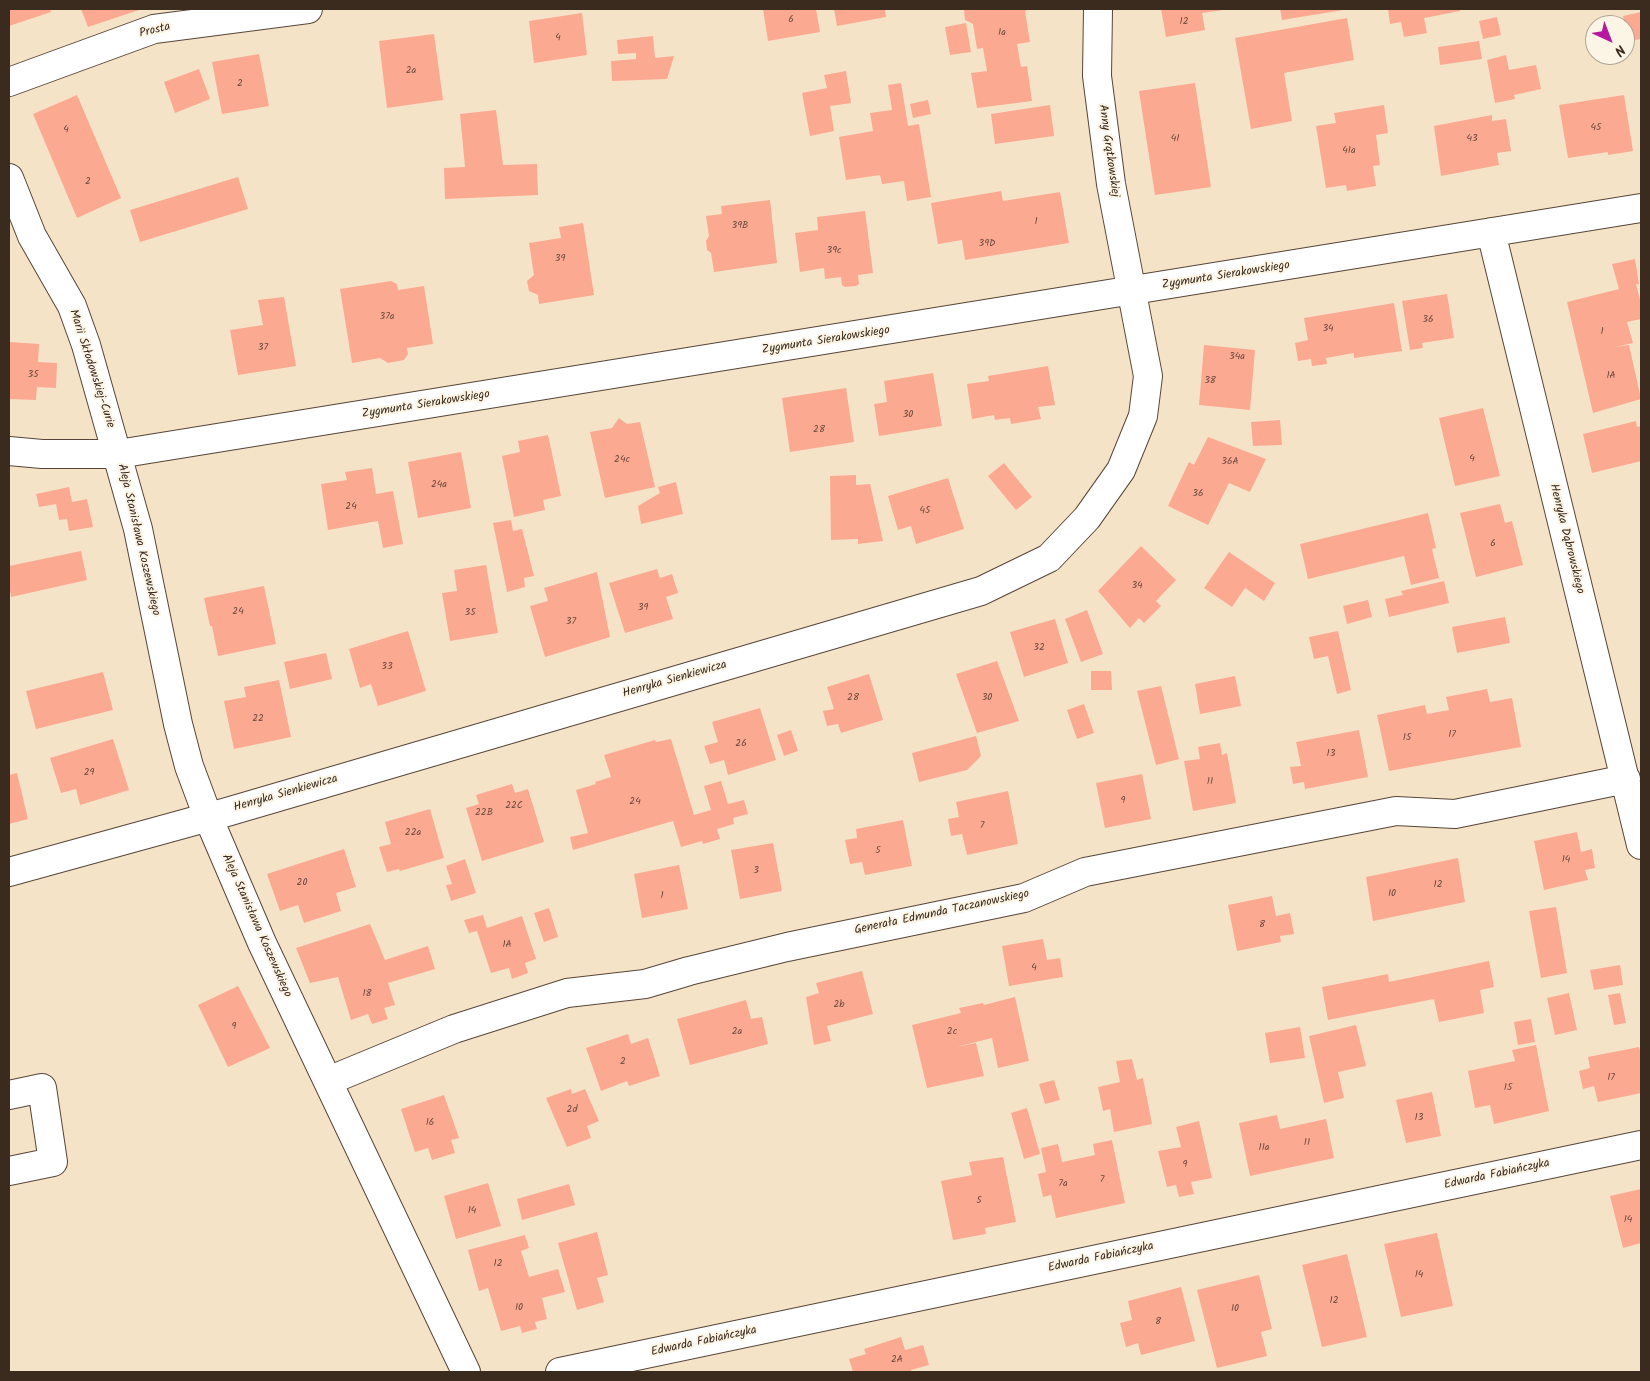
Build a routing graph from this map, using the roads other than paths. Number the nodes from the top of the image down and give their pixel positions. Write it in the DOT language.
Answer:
graph roads {
  1 [pos="308,9"];
  2 [pos="1098,9"];
  3 [pos="9,82"];
  4 [pos="9,178"];
  5 [pos="1641,208"];
  6 [pos="1491,232"];
  7 [pos="1133,292"];
  8 [pos="9,451"];
  9 [pos="118,454"];
  10 [pos="1626,779"];
  11 [pos="208,817"];
  12 [pos="1641,845"];
  13 [pos="9,872"];
  14 [pos="328,1081"];
  15 [pos="9,1095"];
  16 [pos="1641,1145"];
  17 [pos="9,1171"];
  18 [pos="466,1372"];
  19 [pos="560,1372"];
  1 -- 3 [label="street, Prosta"];
  2 -- 7 [label="street, Anny Grątkowskiej"];
  4 -- 9 [label="street, Marii Skłodowskiej-Curie"];
  5 -- 6 [label="street, Zygmunta Sierakowskiego"];
  6 -- 7 [label="street, Zygmunta Sierakowskiego"];
  6 -- 10 [label="street, Henryka Dąbrowskiego"];
  7 -- 9 [label="street, Zygmunta Sierakowskiego"];
  7 -- 11 [label="street, Henryka Sienkiewicza"];
  8 -- 9 [label="street, Zygmunta Sierakowskiego"];
  9 -- 11 [label="street, Aleja Stanisława Koszewskiego"];
  10 -- 12 [label="street, Henryka Dąbrowskiego"];
  10 -- 14 [label="street, Generała Edmunda Taczanowskiego"];
  11 -- 13 [label="street, Henryka Sienkiewicza"];
  11 -- 14 [label="street, Aleja Stanisława Koszewskiego"];
  14 -- 18 [label="street, Aleja Stanisława Koszewskiego"];
  15 -- 17 [label="street"];
  16 -- 19 [label="street, Edwarda Fabiańczyka"];
}
